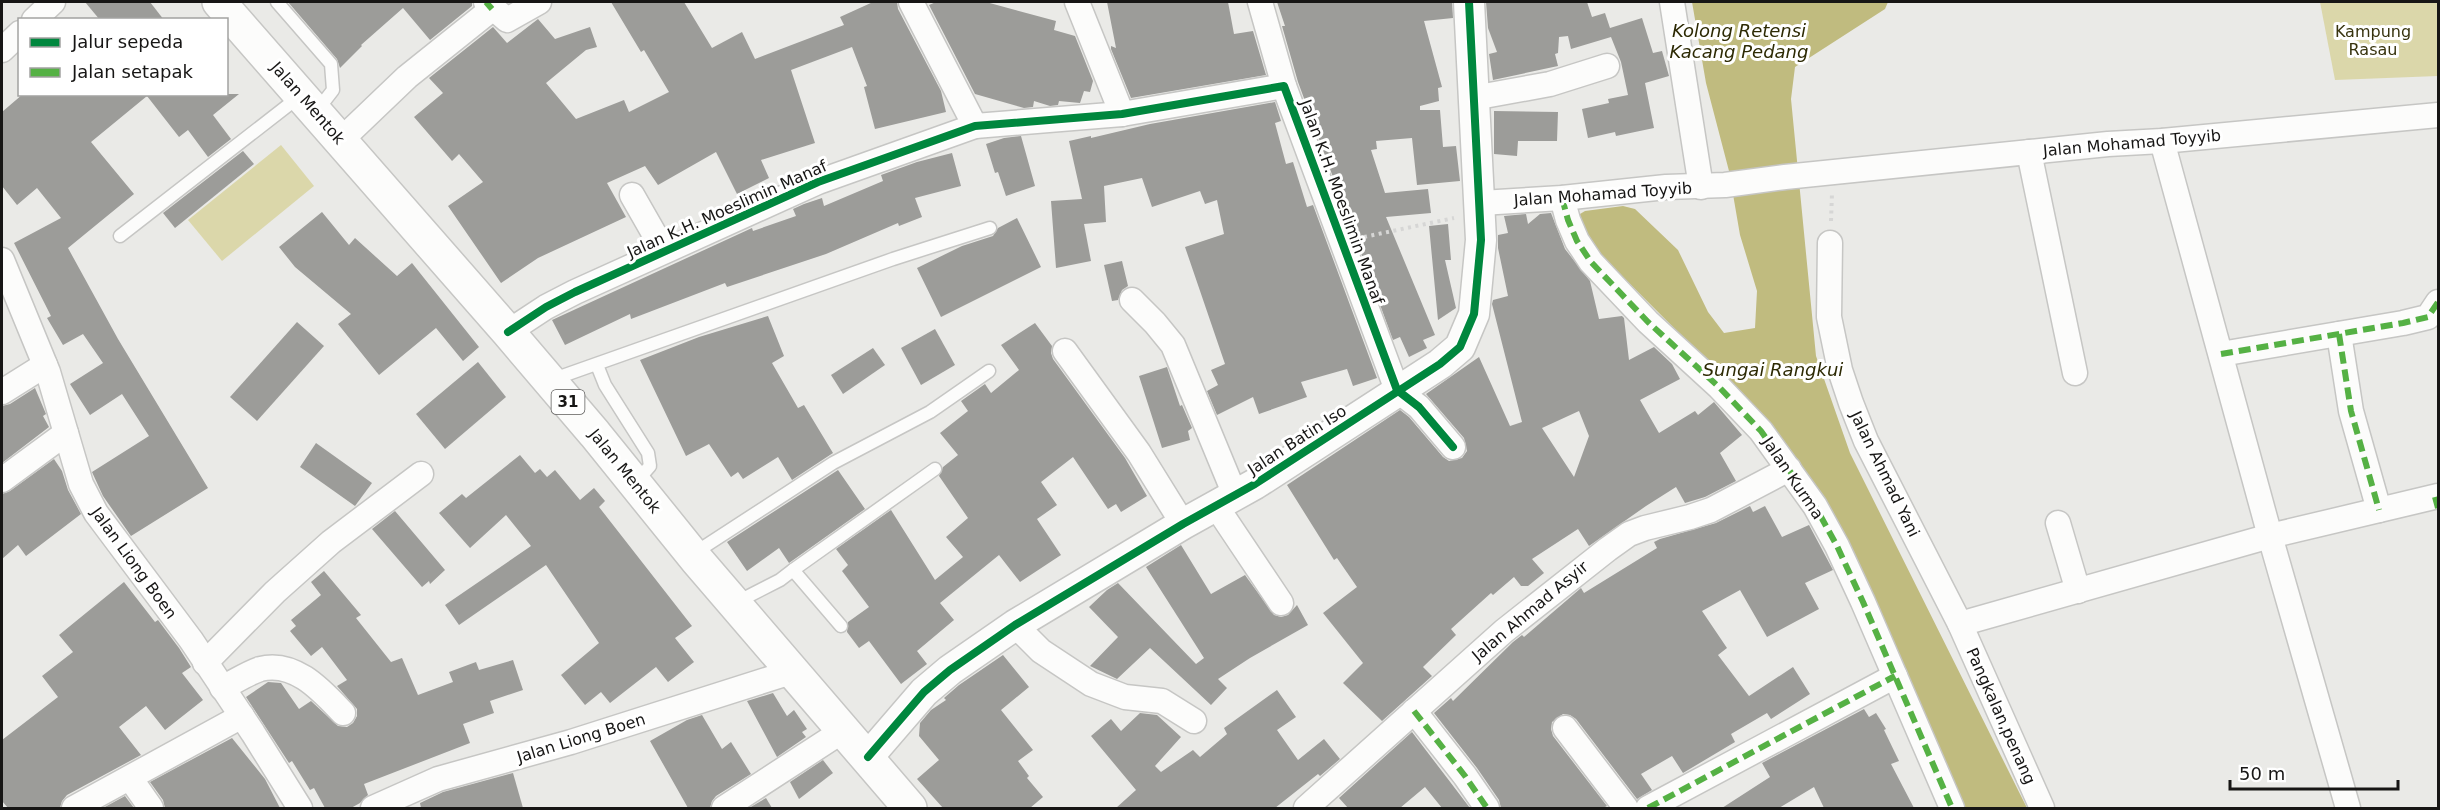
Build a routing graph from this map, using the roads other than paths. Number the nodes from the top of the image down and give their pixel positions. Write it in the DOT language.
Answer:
graph roads {
  1 [pos="53,2"];
  2 [pos="277,2"];
  3 [pos="539,2"];
  4 [pos="911,2"];
  5 [pos="1077,2"];
  6 [pos="1260,2"];
  7 [pos="1469,2"];
  8 [pos="1672,2"];
  9 [pos="223,3"];
  10 [pos="495,10"];
  11 [pos="36,18"];
  12 [pos="18,35"];
  13 [pos="2,50"];
  14 [pos="1607,66"];
  15 [pos="1284,86"];
  16 [pos="1473,98"];
  17 [pos="308,104"];
  18 [pos="1122,114"];
  19 [pos="2439,115"];
  20 [pos="975,126"];
  21 [pos="340,141"];
  22 [pos="2162,141"];
  23 [pos="2029,152"];
  24 [pos="1713,186"];
  25 [pos="632,195"];
  26 [pos="1562,198"];
  27 [pos="1481,208"];
  28 [pos="990,228"];
  29 [pos="120,236"];
  30 [pos="1830,243"];
  31 [pos="664,251"];
  32 [pos="2,260"];
  33 [pos="1132,300"];
  34 [pos="2439,302"];
  35 [pos="508,332"];
  36 [pos="2339,334"];
  37 [pos="1065,351"];
  38 [pos="2222,354"];
  39 [pos="45,365"];
  40 [pos="597,365"];
  41 [pos="988,371"];
  42 [pos="2075,373"];
  43 [pos="550,381"];
  44 [pos="1397,390"];
  45 [pos="2,392"];
  46 [pos="66,433"];
  47 [pos="1453,447"];
  48 [pos="1789,469"];
  49 [pos="935,470"];
  50 [pos="421,474"];
  51 [pos="2,480"];
  52 [pos="635,483"];
  53 [pos="1226,500"];
  54 [pos="2437,500"];
  55 [pos="2379,510"];
  56 [pos="2058,523"];
  57 [pos="1183,524"];
  58 [pos="2270,536"];
  59 [pos="692,555"];
  60 [pos="793,570"];
  61 [pos="2078,591"];
  62 [pos="734,603"];
  63 [pos="1281,603"];
  64 [pos="1960,624"];
  65 [pos="1015,625"];
  66 [pos="841,626"];
  67 [pos="205,663"];
  68 [pos="791,672"];
  69 [pos="1895,676"];
  70 [pos="222,688"];
  71 [pos="1414,711"];
  72 [pos="343,713"];
  73 [pos="242,716"];
  74 [pos="1194,721"];
  75 [pos="1565,728"];
  76 [pos="844,730"];
  77 [pos="868,757"];
  78 [pos="130,778"];
  79 [pos="74,808"];
  80 [pos="151,808"];
  81 [pos="300,808"];
  82 [pos="373,808"];
  83 [pos="724,808"];
  84 [pos="910,808"];
  85 [pos="1306,808"];
  86 [pos="1487,808"];
  87 [pos="1626,808"];
  88 [pos="1648,808"];
  89 [pos="1952,808"];
  90 [pos="2042,808"];
  91 [pos="2348,808"];
  1 -- 11 [label="street"];
  2 -- 17 [label="lane"];
  3 -- 10 [label="street"];
  4 -- 20 [label="street"];
  5 -- 18 [label="street"];
  6 -- 15 [label="street, Jalan K.H. Moeslimin Manaf"];
  7 -- 16 [label="street, Jalan Batin Iso"];
  8 -- 24 [label="street"];
  9 -- 17 [label="highway, Jalan Mentok / 31"];
  10 -- 21 [label="street"];
  12 -- 13 [label="street"];
  14 -- 16 [label="street"];
  15 -- 18 [label="street, Jalan K.H. Moeslimin Manaf"];
  15 -- 44 [label="street, Jalan K.H. Moeslimin Manaf"];
  16 -- 27 [label="street, Jalan Batin Iso"];
  17 -- 21 [label="highway, Jalan Mentok / 31"];
  17 -- 29 [label="lane"];
  18 -- 20 [label="street, Jalan K.H. Moeslimin Manaf"];
  19 -- 22 [label="street, Jalan Mohamad Toyyib"];
  20 -- 31 [label="street, Jalan K.H. Moeslimin Manaf"];
  21 -- 35 [label="highway, Jalan Mentok / 31"];
  22 -- 23 [label="street, Jalan Mohamad Toyyib"];
  22 -- 38 [label="street"];
  23 -- 24 [label="street, Jalan Mohamad Toyyib"];
  23 -- 42 [label="street"];
  24 -- 26 [label="street, Jalan Mohamad Toyyib"];
  25 -- 31 [label="street"];
  26 -- 27 [label="street, Jalan Mohamad Toyyib"];
  26 -- 48 [label="street, Jalan Kurma"];
  27 -- 44 [label="street, Jalan Batin Iso"];
  28 -- 40 [label="lane"];
  30 -- 64 [label="street, Jalan Ahmad Yani"];
  31 -- 35 [label="street, Jalan K.H. Moeslimin Manaf"];
  32 -- 39 [label="street, Jalan Liong Boen"];
  33 -- 53 [label="street"];
  34 -- 36 [label="street"];
  35 -- 43 [label="highway, Jalan Mentok / 31"];
  36 -- 38 [label="street"];
  36 -- 55 [label="street"];
  37 -- 57 [label="street"];
  38 -- 58 [label="street"];
  39 -- 45 [label="street"];
  39 -- 46 [label="street, Jalan Liong Boen"];
  40 -- 43 [label="lane"];
  40 -- 52 [label="lane"];
  41 -- 59 [label="lane"];
  43 -- 52 [label="highway, Jalan Mentok / 31"];
  44 -- 47 [label="street"];
  44 -- 53 [label="street, Jalan Batin Iso"];
  46 -- 51 [label="street"];
  46 -- 67 [label="street, Jalan Liong Boen"];
  48 -- 69 [label="street, Jalan Kurma"];
  48 -- 71 [label="street, Jalan Ahmad Asyir"];
  49 -- 60 [label="lane"];
  50 -- 67 [label="street"];
  52 -- 59 [label="highway, Jalan Mentok / 31"];
  53 -- 57 [label="street, Jalan Batin Iso"];
  53 -- 63 [label="street"];
  54 -- 55 [label="street"];
  55 -- 58 [label="street"];
  56 -- 61 [label="street"];
  57 -- 65 [label="street, Jalan Batin Iso"];
  58 -- 61 [label="street"];
  58 -- 91 [label="street"];
  59 -- 62 [label="highway, Jalan Mentok / 31"];
  60 -- 62 [label="lane"];
  60 -- 66 [label="lane"];
  61 -- 64 [label="street"];
  62 -- 68 [label="highway, Jalan Mentok / 31"];
  64 -- 90 [label="street, Pangkalan,penang"];
  65 -- 74 [label="street"];
  65 -- 77 [label="street, Jalan Batin Iso"];
  67 -- 70 [label="street, Jalan Liong Boen"];
  68 -- 76 [label="highway, Jalan Mentok / 31"];
  68 -- 82 [label="street, Jalan Liong Boen"];
  69 -- 88 [label="street"];
  69 -- 89 [label="street, Jalan Kurma"];
  70 -- 72 [label="street"];
  70 -- 73 [label="street, Jalan Liong Boen"];
  71 -- 85 [label="street, Jalan Ahmad Asyir"];
  71 -- 86 [label="street"];
  73 -- 78 [label="street"];
  73 -- 81 [label="street, Jalan Liong Boen"];
  75 -- 87 [label="street"];
  76 -- 77 [label="highway, Jalan Mentok / 31"];
  76 -- 83 [label="street"];
  77 -- 84 [label="highway, Jalan Mentok / 31"];
  78 -- 79 [label="street"];
  78 -- 80 [label="street"];
}
